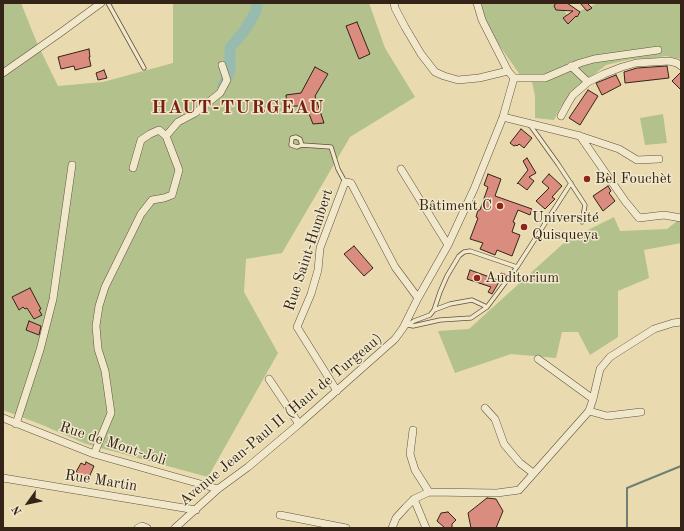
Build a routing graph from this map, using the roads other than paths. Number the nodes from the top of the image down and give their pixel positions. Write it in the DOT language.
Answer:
graph roads {
  1 [pos="101,3"];
  2 [pos="108,3"];
  3 [pos="394,3"];
  4 [pos="477,3"];
  5 [pos="658,50"];
  6 [pos="222,65"];
  7 [pos="571,66"];
  8 [pos="681,66"];
  9 [pos="144,68"];
  10 [pos="508,71"];
  11 [pos="3,73"];
  12 [pos="514,78"];
  13 [pos="588,82"];
  14 [pos="561,116"];
  15 [pos="503,117"];
  16 [pos="529,123"];
  17 [pos="166,136"];
  18 [pos="580,136"];
  19 [pos="302,145"];
  20 [pos="659,159"];
  21 [pos="72,165"];
  22 [pos="132,168"];
  23 [pos="401,169"];
  24 [pos="348,182"];
  25 [pos="570,183"];
  26 [pos="681,218"];
  27 [pos="582,222"];
  28 [pos="448,245"];
  29 [pos="517,267"];
  30 [pos="418,298"];
  31 [pos="487,307"];
  32 [pos="434,310"];
  33 [pos="681,322"];
  34 [pos="405,327"];
  35 [pos="538,359"];
  36 [pos="269,379"];
  37 [pos="337,391"];
  38 [pos="593,399"];
  39 [pos="484,408"];
  40 [pos="589,411"];
  41 [pos="641,412"];
  42 [pos="3,418"];
  43 [pos="16,424"];
  44 [pos="299,424"];
  45 [pos="413,430"];
  46 [pos="94,454"];
  47 [pos="533,473"];
  48 [pos="3,478"];
  49 [pos="218,489"];
  50 [pos="429,492"];
  51 [pos="414,499"];
  52 [pos="196,510"];
  53 [pos="280,515"];
  54 [pos="138,528"];
  55 [pos="147,528"];
  56 [pos="175,528"];
  57 [pos="346,528"];
  58 [pos="392,528"];
  59 [pos="426,528"];
  1 -- 11 [label="street"];
  2 -- 9 [label="lane"];
  3 -- 10 [label="street"];
  4 -- 10 [label="street"];
  5 -- 7 [label="street"];
  6 -- 17 [label="street"];
  7 -- 12 [label="street"];
  7 -- 13 [label="street"];
  8 -- 13 [label="street"];
  10 -- 12 [label="street"];
  12 -- 15 [label="street, Avenue Jean-Paul II (Haut de Turgeau)"];
  13 -- 14 [label="street"];
  15 -- 16 [label="street"];
  15 -- 28 [label="street, Avenue Jean-Paul II (Haut de Turgeau)"];
  16 -- 18 [label="street"];
  16 -- 25 [label="lane"];
  17 -- 22 [label="street"];
  17 -- 46 [label="street"];
  18 -- 20 [label="street"];
  18 -- 26 [label="street"];
  19 -- 24 [label="lane"];
  21 -- 43 [label="street"];
  23 -- 28 [label="street"];
  24 -- 30 [label="street"];
  24 -- 37 [label="street, Rue Saint-Humbert"];
  25 -- 27 [label="lane"];
  25 -- 29 [label="lane"];
  28 -- 30 [label="street, Avenue Jean-Paul II (Haut de Turgeau)"];
  29 -- 31 [label="lane"];
  29 -- 32 [label="lane"];
  30 -- 34 [label="street, Avenue Jean-Paul II (Haut de Turgeau)"];
  31 -- 32 [label="lane"];
  31 -- 34 [label="lane"];
  32 -- 34 [label="lane"];
  33 -- 38 [label="street"];
  34 -- 37 [label="street, Avenue Jean-Paul II (Haut de Turgeau)"];
  35 -- 38 [label="street"];
  36 -- 44 [label="street"];
  37 -- 44 [label="street, Avenue Jean-Paul II (Haut de Turgeau)"];
  38 -- 40 [label="street"];
  39 -- 47 [label="street"];
  40 -- 41 [label="street"];
  40 -- 47 [label="street"];
  42 -- 43 [label="street, Rue de Mont-Joli"];
  43 -- 46 [label="street, Rue de Mont-Joli"];
  44 -- 49 [label="street, Avenue Jean-Paul II (Haut de Turgeau)"];
  45 -- 50 [label="street"];
  46 -- 49 [label="street, Rue de Mont-Joli"];
  47 -- 50 [label="street"];
  48 -- 52 [label="street, Rue Martin"];
  49 -- 52 [label="street, Avenue Jean-Paul II (Haut de Turgeau)"];
  50 -- 51 [label="street"];
  51 -- 58 [label="street"];
  51 -- 59 [label="street"];
  52 -- 56 [label="street, Avenue Jean-Paul II (Haut de Turgeau)"];
  53 -- 57 [label="street"];
  54 -- 55 [label="street"];
}
